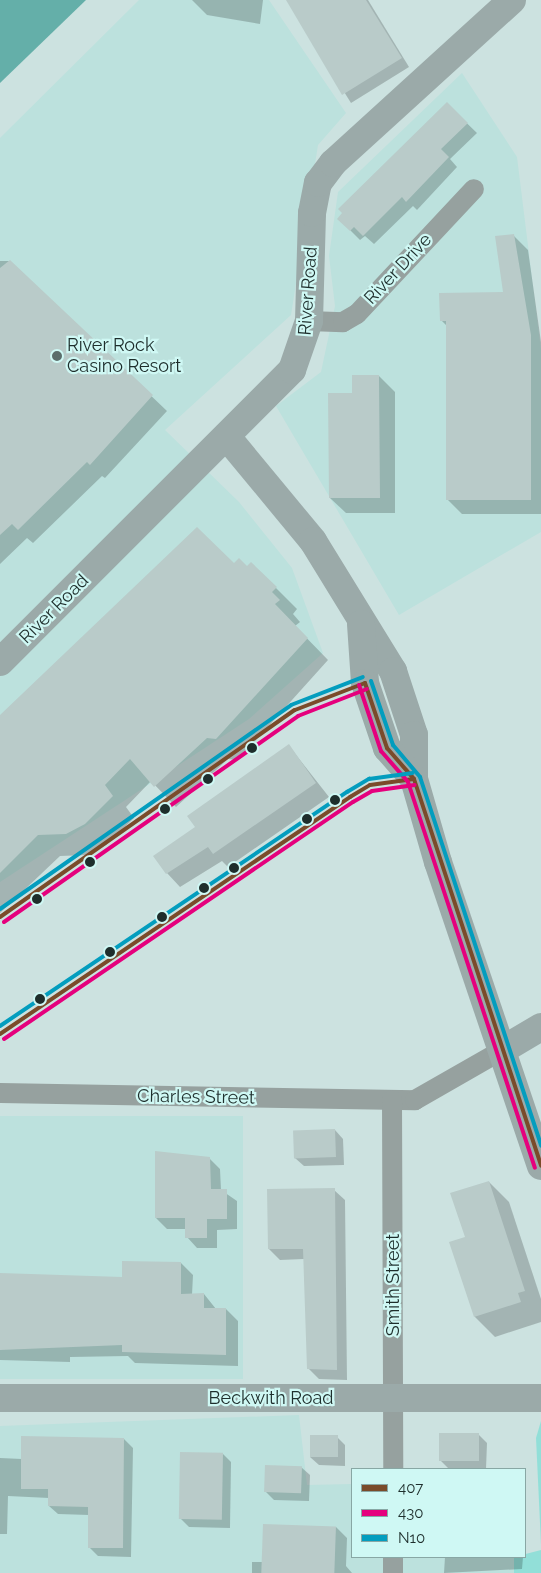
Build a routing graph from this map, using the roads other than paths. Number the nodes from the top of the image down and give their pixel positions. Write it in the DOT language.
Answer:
graph roads {
  1 [pos="512,0"];
  2 [pos="474,189"];
  3 [pos="309,321"];
  4 [pos="227,437"];
  5 [pos="0,662"];
  6 [pos="541,1026"];
  7 [pos="504,1049"];
  8 [pos="0,1093"];
  9 [pos="392,1100"];
  10 [pos="541,1166"];
  11 [pos="0,1398"];
  12 [pos="393,1398"];
  13 [pos="541,1398"];
  14 [pos="393,1468"];
  15 [pos="393,1558"];
  16 [pos="393,1573"];
  1 -- 3 [label="street, River Road"];
  2 -- 3 [label="street, River Drive"];
  3 -- 4 [label="street, River Road"];
  4 -- 5 [label="street, River Road"];
  4 -- 7 [label="street"];
  6 -- 7 [label="street"];
  7 -- 9 [label="street, Charles Street"];
  7 -- 10 [label="street"];
  8 -- 9 [label="street, Charles Street"];
  9 -- 12 [label="street, Smith Street"];
  11 -- 12 [label="street, Beckwith Road"];
  12 -- 13 [label="street, Beckwith Road"];
  12 -- 14 [label="street, Smith Street"];
  15 -- 16 [label="street"];
}
